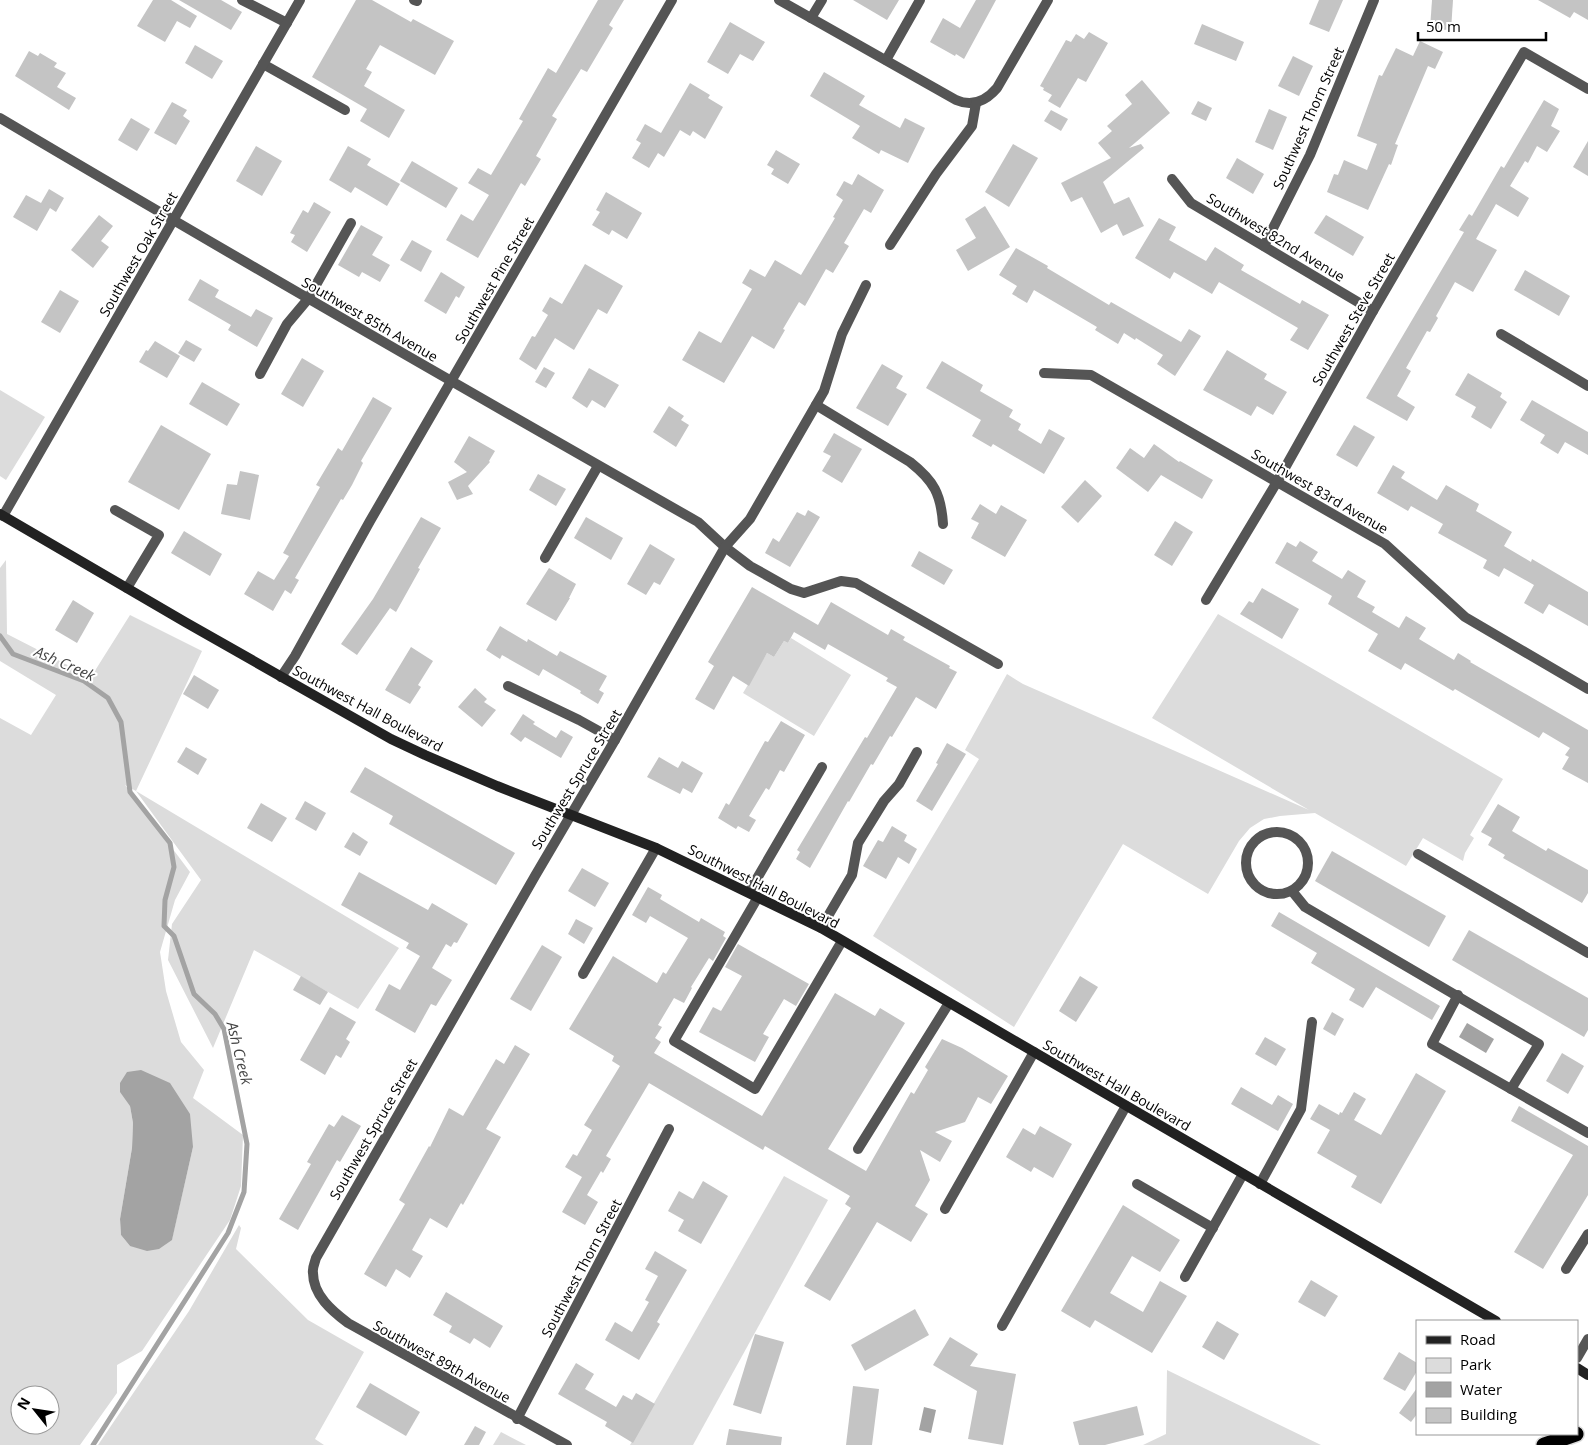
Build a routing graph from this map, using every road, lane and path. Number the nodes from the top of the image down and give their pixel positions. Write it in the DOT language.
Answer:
graph roads {
  1 [pos="242,0"];
  2 [pos="300,0"];
  3 [pos="672,0"];
  4 [pos="779,0"];
  5 [pos="822,0"];
  6 [pos="920,0"];
  7 [pos="1048,0"];
  8 [pos="1374,0"];
  9 [pos="811,18"];
  10 [pos="287,23"];
  11 [pos="886,60"];
  12 [pos="264,64"];
  13 [pos="1588,89"];
  14 [pos="976,103"];
  15 [pos="345,110"];
  16 [pos="0,118"];
  17 [pos="1172,179"];
  18 [pos="173,221"];
  19 [pos="351,223"];
  20 [pos="890,245"];
  21 [pos="1264,246"];
  22 [pos="866,285"];
  23 [pos="308,299"];
  24 [pos="1373,311"];
  25 [pos="1501,334"];
  26 [pos="1044,373"];
  27 [pos="260,374"];
  28 [pos="451,382"];
  29 [pos="1588,386"];
  30 [pos="816,405"];
  31 [pos="598,466"];
  32 [pos="1277,482"];
  33 [pos="115,510"];
  34 [pos="1,517"];
  35 [pos="943,524"];
  36 [pos="725,547"];
  37 [pos="545,558"];
  38 [pos="127,588"];
  39 [pos="1206,600"];
  40 [pos="998,664"];
  41 [pos="281,677"];
  42 [pos="508,686"];
  43 [pos="1588,689"];
  44 [pos="616,740"];
  45 [pos="917,752"];
  46 [pos="822,767"];
  47 [pos="571,814"];
  48 [pos="656,848"];
  49 [pos="1418,854"];
  50 [pos="1292,891"];
  51 [pos="754,895"];
  52 [pos="820,928"];
  53 [pos="842,941"];
  54 [pos="1588,953"];
  55 [pos="583,974"];
  56 [pos="1458,995"];
  57 [pos="948,1003"];
  58 [pos="1312,1022"];
  59 [pos="1034,1052"];
  60 [pos="1511,1089"];
  61 [pos="1126,1106"];
  62 [pos="669,1129"];
  63 [pos="1588,1133"];
  64 [pos="858,1148"];
  65 [pos="1243,1174"];
  66 [pos="1137,1184"];
  67 [pos="1260,1184"];
  68 [pos="945,1209"];
  69 [pos="1213,1228"];
  70 [pos="1588,1234"];
  71 [pos="1566,1269"];
  72 [pos="1185,1277"];
  73 [pos="316,1287"];
  74 [pos="1494,1320"];
  75 [pos="1002,1326"];
  76 [pos="1588,1339"];
  77 [pos="1578,1356"];
  78 [pos="517,1418"];
  79 [pos="1573,1435"];
  80 [pos="567,1445"];
  81 [pos="1544,1445"];
  1 -- 10 [label="street"];
  2 -- 10 [label="street, Southwest Oak Street"];
  3 -- 28 [label="street, Southwest Pine Street"];
  4 -- 9 [label="street"];
  5 -- 9 [label="street"];
  6 -- 11 [label="street"];
  7 -- 14 [label="street"];
  8 -- 21 [label="street, Southwest Thorn Street"];
  9 -- 11 [label="street"];
  10 -- 12 [label="street, Southwest Oak Street"];
  11 -- 14 [label="street"];
  12 -- 15 [label="street"];
  12 -- 18 [label="street, Southwest Oak Street"];
  13 -- 24 [label="street, Southwest Steve Street"];
  14 -- 20 [label="street"];
  16 -- 18 [label="street, Southwest 85th Avenue"];
  17 -- 21 [label="street, Southwest 82nd Avenue"];
  18 -- 23 [label="street, Southwest 85th Avenue"];
  18 -- 34 [label="street, Southwest Oak Street"];
  19 -- 23 [label="street"];
  21 -- 24 [label="street, Southwest 82nd Avenue"];
  22 -- 30 [label="street, Southwest Spruce Street"];
  23 -- 27 [label="street"];
  23 -- 28 [label="street, Southwest 85th Avenue"];
  24 -- 32 [label="street, Southwest Steve Street"];
  25 -- 29 [label="street"];
  26 -- 32 [label="street, Southwest 83rd Avenue"];
  28 -- 31 [label="street, Southwest 85th Avenue"];
  28 -- 41 [label="street, Southwest Pine Street"];
  30 -- 35 [label="street"];
  30 -- 36 [label="street, Southwest Spruce Street"];
  31 -- 36 [label="street, Southwest 85th Avenue"];
  31 -- 37 [label="street"];
  32 -- 39 [label="street, Southwest Steve Street"];
  32 -- 43 [label="street, Southwest 83rd Avenue"];
  33 -- 38 [label="street"];
  34 -- 38 [label="main road, Southwest Hall Boulevard"];
  36 -- 40 [label="street, Southwest 85th Avenue"];
  36 -- 44 [label="street, Southwest Spruce Street"];
  38 -- 41 [label="main road, Southwest Hall Boulevard"];
  41 -- 47 [label="main road, Southwest Hall Boulevard"];
  42 -- 44 [label="street"];
  44 -- 47 [label="street, Southwest Spruce Street"];
  45 -- 52 [label="street"];
  46 -- 51 [label="street"];
  47 -- 48 [label="main road, Southwest Hall Boulevard"];
  47 -- 73 [label="street, Southwest Spruce Street"];
  48 -- 51 [label="main road, Southwest Hall Boulevard"];
  48 -- 55 [label="street"];
  49 -- 54 [label="street"];
  50 -- 50 [label="street"];
  50 -- 56 [label="street"];
  51 -- 52 [label="main road, Southwest Hall Boulevard"];
  51 -- 53 [label="street"];
  52 -- 53 [label="main road, Southwest Hall Boulevard"];
  53 -- 57 [label="main road, Southwest Hall Boulevard"];
  56 -- 60 [label="street"];
  56 -- 60 [label="street"];
  57 -- 59 [label="main road, Southwest Hall Boulevard"];
  57 -- 64 [label="street"];
  58 -- 67 [label="street"];
  59 -- 61 [label="main road, Southwest Hall Boulevard"];
  59 -- 68 [label="street"];
  60 -- 63 [label="street"];
  61 -- 65 [label="main road, Southwest Hall Boulevard"];
  61 -- 75 [label="street"];
  62 -- 78 [label="street, Southwest Thorn Street"];
  65 -- 67 [label="main road, Southwest Hall Boulevard"];
  65 -- 69 [label="street"];
  66 -- 69 [label="street"];
  67 -- 74 [label="main road, Southwest Hall Boulevard"];
  69 -- 72 [label="street"];
  70 -- 71 [label="street"];
  73 -- 78 [label="street, Southwest 89th Avenue"];
  76 -- 77 [label="street"];
  78 -- 80 [label="street, Southwest 89th Avenue"];
  79 -- 81 [label="highway"];
}
